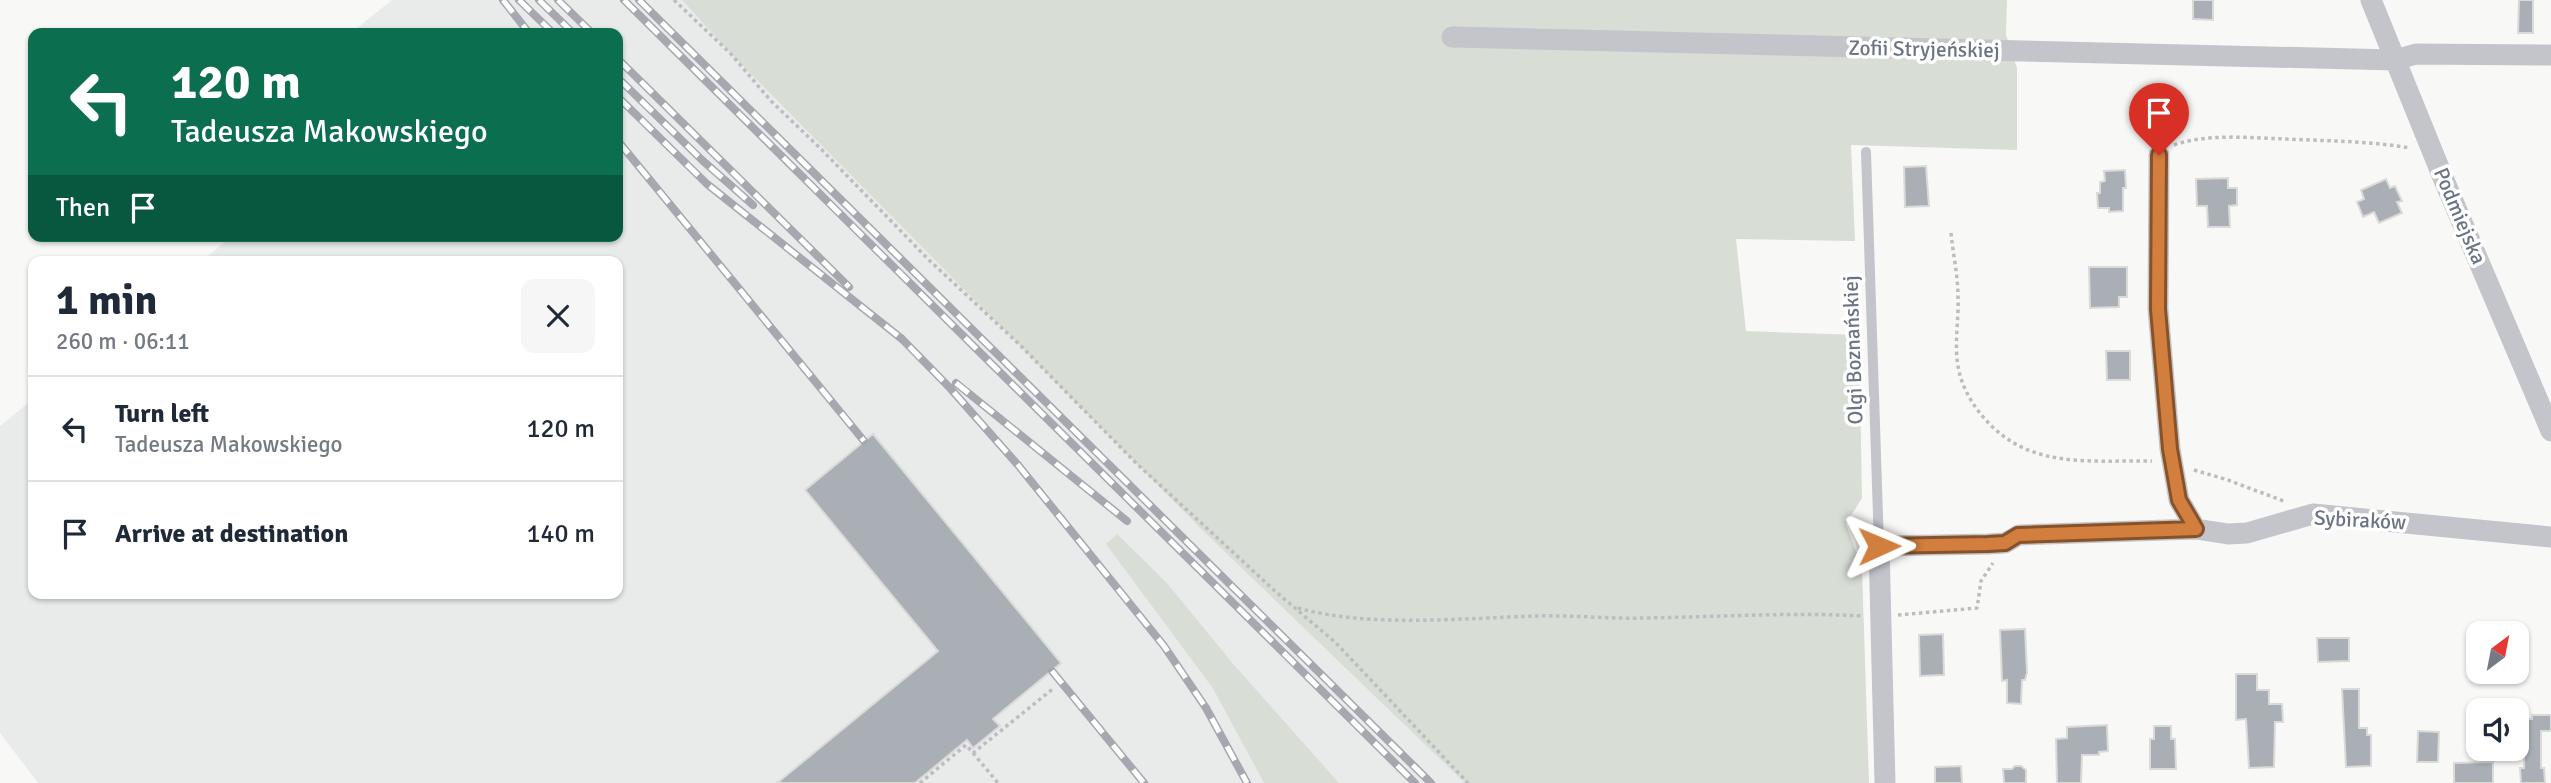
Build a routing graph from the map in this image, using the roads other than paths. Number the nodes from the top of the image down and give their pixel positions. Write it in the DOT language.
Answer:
graph roads {
  1 [pos="2371,0"];
  2 [pos="1452,37"];
  3 [pos="2551,55"];
  4 [pos="2395,60"];
  5 [pos="1866,152"];
  6 [pos="2159,155"];
  7 [pos="2551,431"];
  8 [pos="2196,529"];
  9 [pos="2551,537"];
  10 [pos="1879,546"];
  11 [pos="1885,783"];
  1 -- 4 [label="street, Podmiejska"];
  2 -- 4 [label="street, Zofii Stryjeńskiej"];
  3 -- 4 [label="street, Zofii Stryjeńskiej"];
  4 -- 7 [label="street, Podmiejska"];
  5 -- 10 [label="lane, Olgi Boznańskiej"];
  6 -- 8 [label="street"];
  8 -- 9 [label="street, Sybiraków"];
  8 -- 10 [label="street, Sybiraków"];
  10 -- 11 [label="street"];
}
